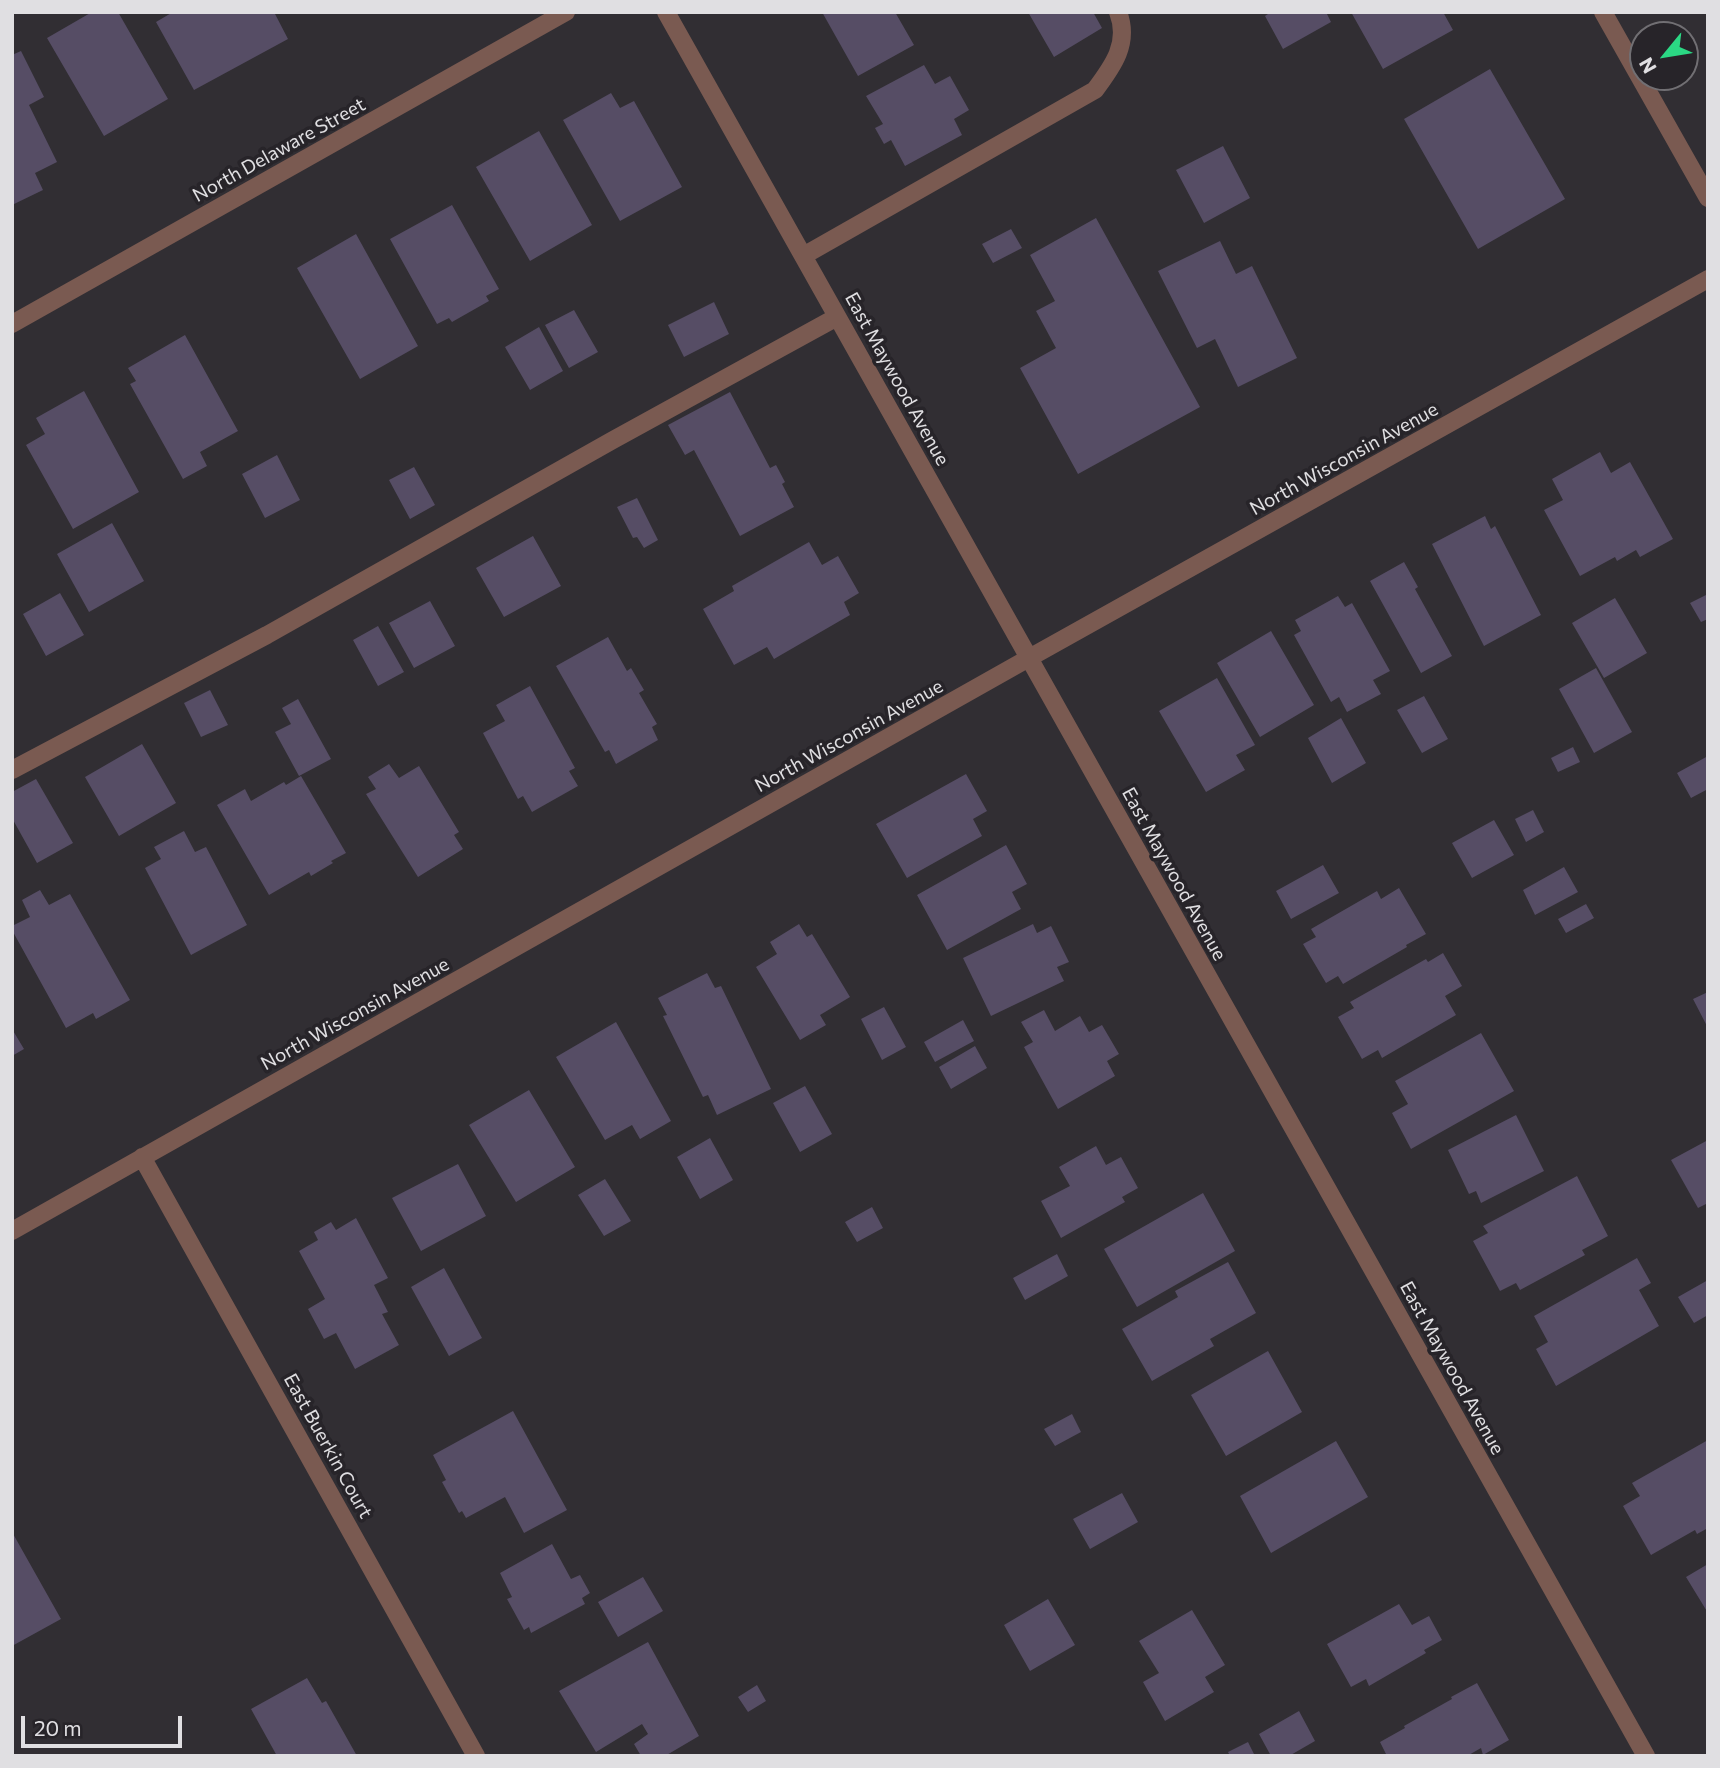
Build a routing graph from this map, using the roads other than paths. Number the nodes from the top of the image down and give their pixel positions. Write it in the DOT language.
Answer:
graph roads {
  1 [pos="566,12"];
  2 [pos="666,12"];
  3 [pos="1118,12"];
  4 [pos="1603,12"];
  5 [pos="1708,198"];
  6 [pos="803,256"];
  7 [pos="1708,279"];
  8 [pos="838,317"];
  9 [pos="12,324"];
  10 [pos="1029,658"];
  11 [pos="12,770"];
  12 [pos="142,1157"];
  13 [pos="12,1231"];
  14 [pos="476,1756"];
  15 [pos="1646,1756"];
  1 -- 9 [label="street, North Delaware Street"];
  2 -- 6 [label="street, East Maywood Avenue"];
  3 -- 6 [label="street"];
  4 -- 5 [label="street"];
  6 -- 8 [label="street, East Maywood Avenue"];
  7 -- 10 [label="street, North Wisconsin Avenue"];
  8 -- 10 [label="street, East Maywood Avenue"];
  8 -- 11 [label="street"];
  10 -- 12 [label="street, North Wisconsin Avenue"];
  10 -- 15 [label="street, East Maywood Avenue"];
  12 -- 13 [label="street, North Wisconsin Avenue"];
  12 -- 14 [label="street, East Buerkin Court"];
}
